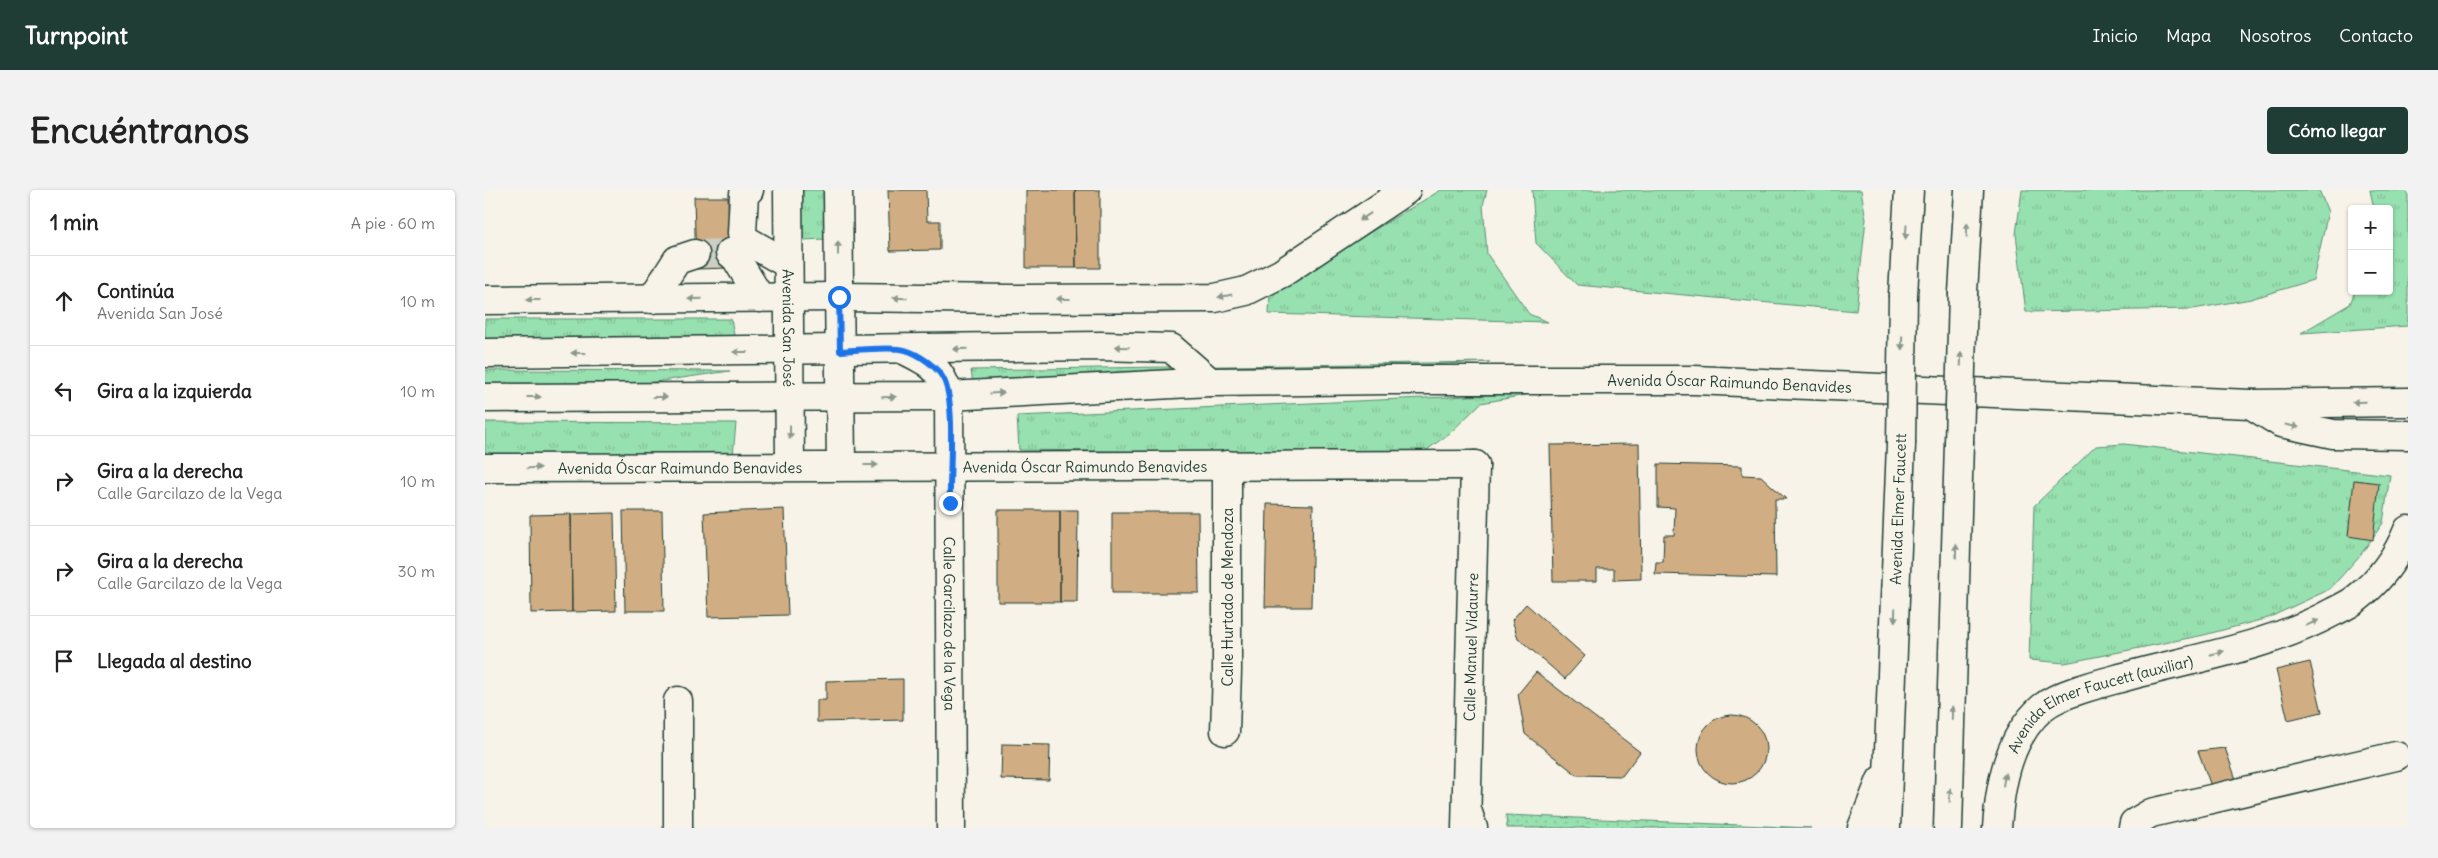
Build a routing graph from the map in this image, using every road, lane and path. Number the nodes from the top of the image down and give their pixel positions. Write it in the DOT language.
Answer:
graph roads {
  1 [pos="749,190"];
  2 [pos="788,190"];
  3 [pos="838,190"];
  4 [pos="1406,190"];
  5 [pos="1909,190"];
  6 [pos="1969,190"];
  7 [pos="737,250"];
  8 [pos="695,254"];
  9 [pos="789,264"];
  10 [pos="839,297"];
  11 [pos="759,298"];
  12 [pos="788,298"];
  13 [pos="652,299"];
  14 [pos="485,300"];
  15 [pos="905,350"];
  16 [pos="789,351"];
  17 [pos="840,351"];
  18 [pos="485,353"];
  19 [pos="1210,382"];
  20 [pos="949,396"];
  21 [pos="840,397"];
  22 [pos="485,398"];
  23 [pos="790,398"];
  24 [pos="2408,402"];
  25 [pos="2249,404"];
  26 [pos="2408,435"];
  27 [pos="841,465"];
  28 [pos="949,465"];
  29 [pos="1227,465"];
  30 [pos="1475,465"];
  31 [pos="790,466"];
  32 [pos="485,468"];
  33 [pos="2408,530"];
  34 [pos="678,701"];
  35 [pos="1225,730"];
  36 [pos="1890,752"];
  37 [pos="2396,756"];
  38 [pos="1469,822"];
  39 [pos="678,828"];
  40 [pos="951,828"];
  41 [pos="1862,828"];
  42 [pos="1886,828"];
  43 [pos="1948,828"];
  44 [pos="1997,828"];
  45 [pos="2133,828"];
  1 -- 7 [label="main road"];
  2 -- 9 [label="main road, Avenida San José"];
  10 -- 3 [label="main road, one-way"];
  4 -- 10 [label="main road, one-way"];
  5 -- 36 [label="main road, Avenida Elmer Faucett, one-way, bridge"];
  43 -- 6 [label="main road, one-way, bridge"];
  7 -- 9 [label="main road"];
  7 -- 11 [label="main road"];
  8 -- 13 [label="main road"];
  9 -- 12 [label="main road, Avenida San José"];
  10 -- 12 [label="main road"];
  10 -- 17 [label="main road"];
  11 -- 12 [label="main road"];
  11 -- 13 [label="main road, one-way"];
  12 -- 16 [label="main road, Avenida San José"];
  13 -- 14 [label="main road, one-way"];
  15 -- 17 [label="main road"];
  19 -- 15 [label="main road, one-way"];
  15 -- 20 [label="main road, Calle Garcilazo de la Vega"];
  16 -- 17 [label="main road"];
  16 -- 18 [label="main road, one-way"];
  16 -- 23 [label="main road, Avenida San José"];
  17 -- 21 [label="main road"];
  20 -- 19 [label="main road, Avenida Óscar Raimundo Benavides, one-way"];
  19 -- 25 [label="main road, Avenida Óscar Raimundo Benavides"];
  21 -- 20 [label="main road, Avenida Óscar Raimundo Benavides, one-way"];
  20 -- 28 [label="main road, Calle Garcilazo de la Vega"];
  21 -- 23 [label="main road, Avenida Óscar Raimundo Benavides"];
  21 -- 27 [label="main road"];
  22 -- 23 [label="main road, Avenida Óscar Raimundo Benavides, one-way"];
  23 -- 31 [label="main road, Avenida San José, one-way"];
  24 -- 25 [label="main road, Avenida Óscar Raimundo Benavides, one-way"];
  25 -- 26 [label="main road, Avenida Óscar Raimundo Benavides, one-way"];
  27 -- 28 [label="main road, Avenida Óscar Raimundo Benavides, one-way"];
  27 -- 31 [label="main road, Avenida Óscar Raimundo Benavides"];
  28 -- 29 [label="main road, Avenida Óscar Raimundo Benavides"];
  28 -- 40 [label="main road, Calle Garcilazo de la Vega"];
  29 -- 30 [label="main road, Avenida Óscar Raimundo Benavides"];
  29 -- 35 [label="main road, Calle Hurtado de Mendoza"];
  30 -- 38 [label="main road, Calle Manuel Vidaurre"];
  32 -- 31 [label="main road, Avenida Óscar Raimundo Benavides, one-way"];
  44 -- 33 [label="main road, Avenida Elmer Faucett (auxiliar), one-way"];
  34 -- 39 [label="main road"];
  36 -- 41 [label="main road"];
  36 -- 42 [label="main road, Avenida Elmer Faucett"];
  37 -- 45 [label="main road"];
}
